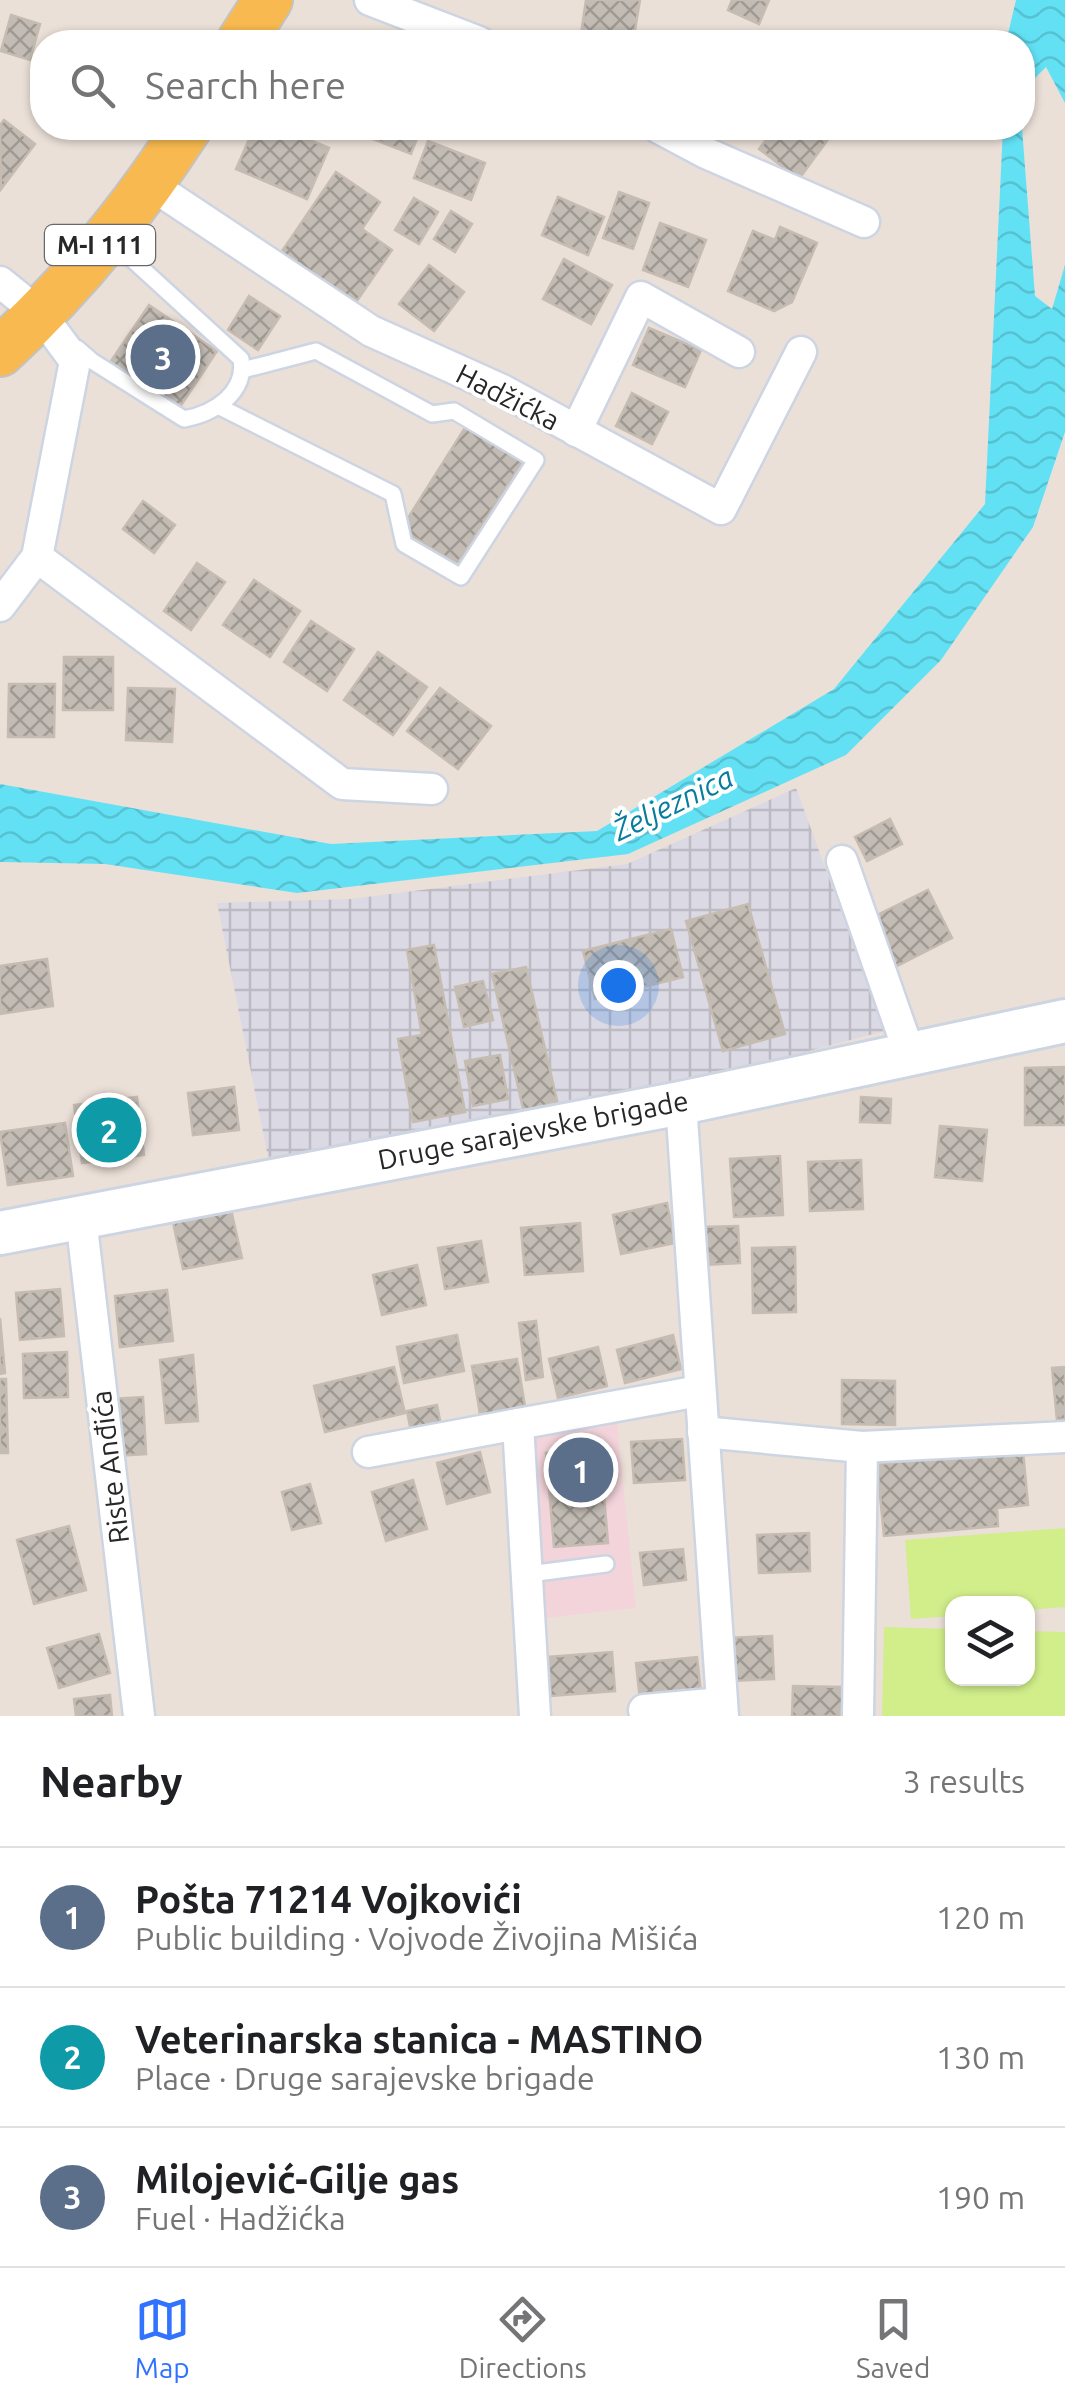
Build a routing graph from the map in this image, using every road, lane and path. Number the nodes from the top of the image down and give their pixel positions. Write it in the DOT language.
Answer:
graph roads {
  1 [pos="268,0"];
  2 [pos="370,0"];
  3 [pos="249,30"];
  4 [pos="448,30"];
  5 [pos="178,140"];
  6 [pos="682,140"];
  7 [pos="150,184"];
  8 [pos="864,222"];
  9 [pos="108,236"];
  10 [pos="0,282"];
  11 [pos="41,314"];
  12 [pos="0,352"];
  13 [pos="738,352"];
  14 [pos="801,352"];
  15 [pos="243,370"];
  16 [pos="218,406"];
  17 [pos="576,432"];
  18 [pos="37,557"];
  19 [pos="0,606"];
  20 [pos="432,789"];
  21 [pos="842,860"];
  22 [pos="1065,1022"];
  23 [pos="910,1055"];
  24 [pos="681,1103"];
  25 [pos="81,1218"];
  26 [pos="0,1233"];
  27 [pos="700,1391"];
  28 [pos="518,1424"];
  29 [pos="703,1432"];
  30 [pos="1065,1437"];
  31 [pos="862,1446"];
  32 [pos="368,1452"];
  33 [pos="606,1564"];
  34 [pos="529,1574"];
  35 [pos="644,1710"];
  36 [pos="723,1710"];
  37 [pos="138,1716"];
  38 [pos="535,1716"];
  39 [pos="858,1716"];
  1 -- 3 [label="main road"];
  2 -- 4 [label="street"];
  5 -- 7 [label="main road, M-I 111"];
  6 -- 8 [label="street"];
  7 -- 9 [label="main road, M-I 111"];
  7 -- 17 [label="street, Hadžićka"];
  9 -- 11 [label="main road, M-I 111"];
  9 -- 15 [label="lane"];
  10 -- 11 [label="street"];
  11 -- 12 [label="main road, M-I 111"];
  11 -- 16 [label="lane"];
  11 -- 18 [label="street"];
  13 -- 17 [label="street"];
  14 -- 17 [label="street, Hadžićka"];
  15 -- 16 [label="lane"];
  15 -- 16 [label="lane"];
  18 -- 19 [label="street"];
  18 -- 20 [label="street"];
  21 -- 23 [label="street"];
  22 -- 23 [label="main road, Druge sarajevske brigade"];
  23 -- 24 [label="main road, Druge sarajevske brigade"];
  24 -- 25 [label="main road, Druge sarajevske brigade"];
  24 -- 27 [label="street"];
  25 -- 26 [label="main road, Druge sarajevske brigade"];
  25 -- 37 [label="street, Riste Anđića"];
  27 -- 28 [label="street"];
  27 -- 29 [label="street"];
  28 -- 32 [label="street"];
  28 -- 34 [label="street"];
  29 -- 31 [label="street"];
  29 -- 36 [label="street"];
  30 -- 31 [label="street"];
  31 -- 39 [label="street"];
  33 -- 34 [label="lane"];
  34 -- 38 [label="street"];
  35 -- 36 [label="street"];
}
